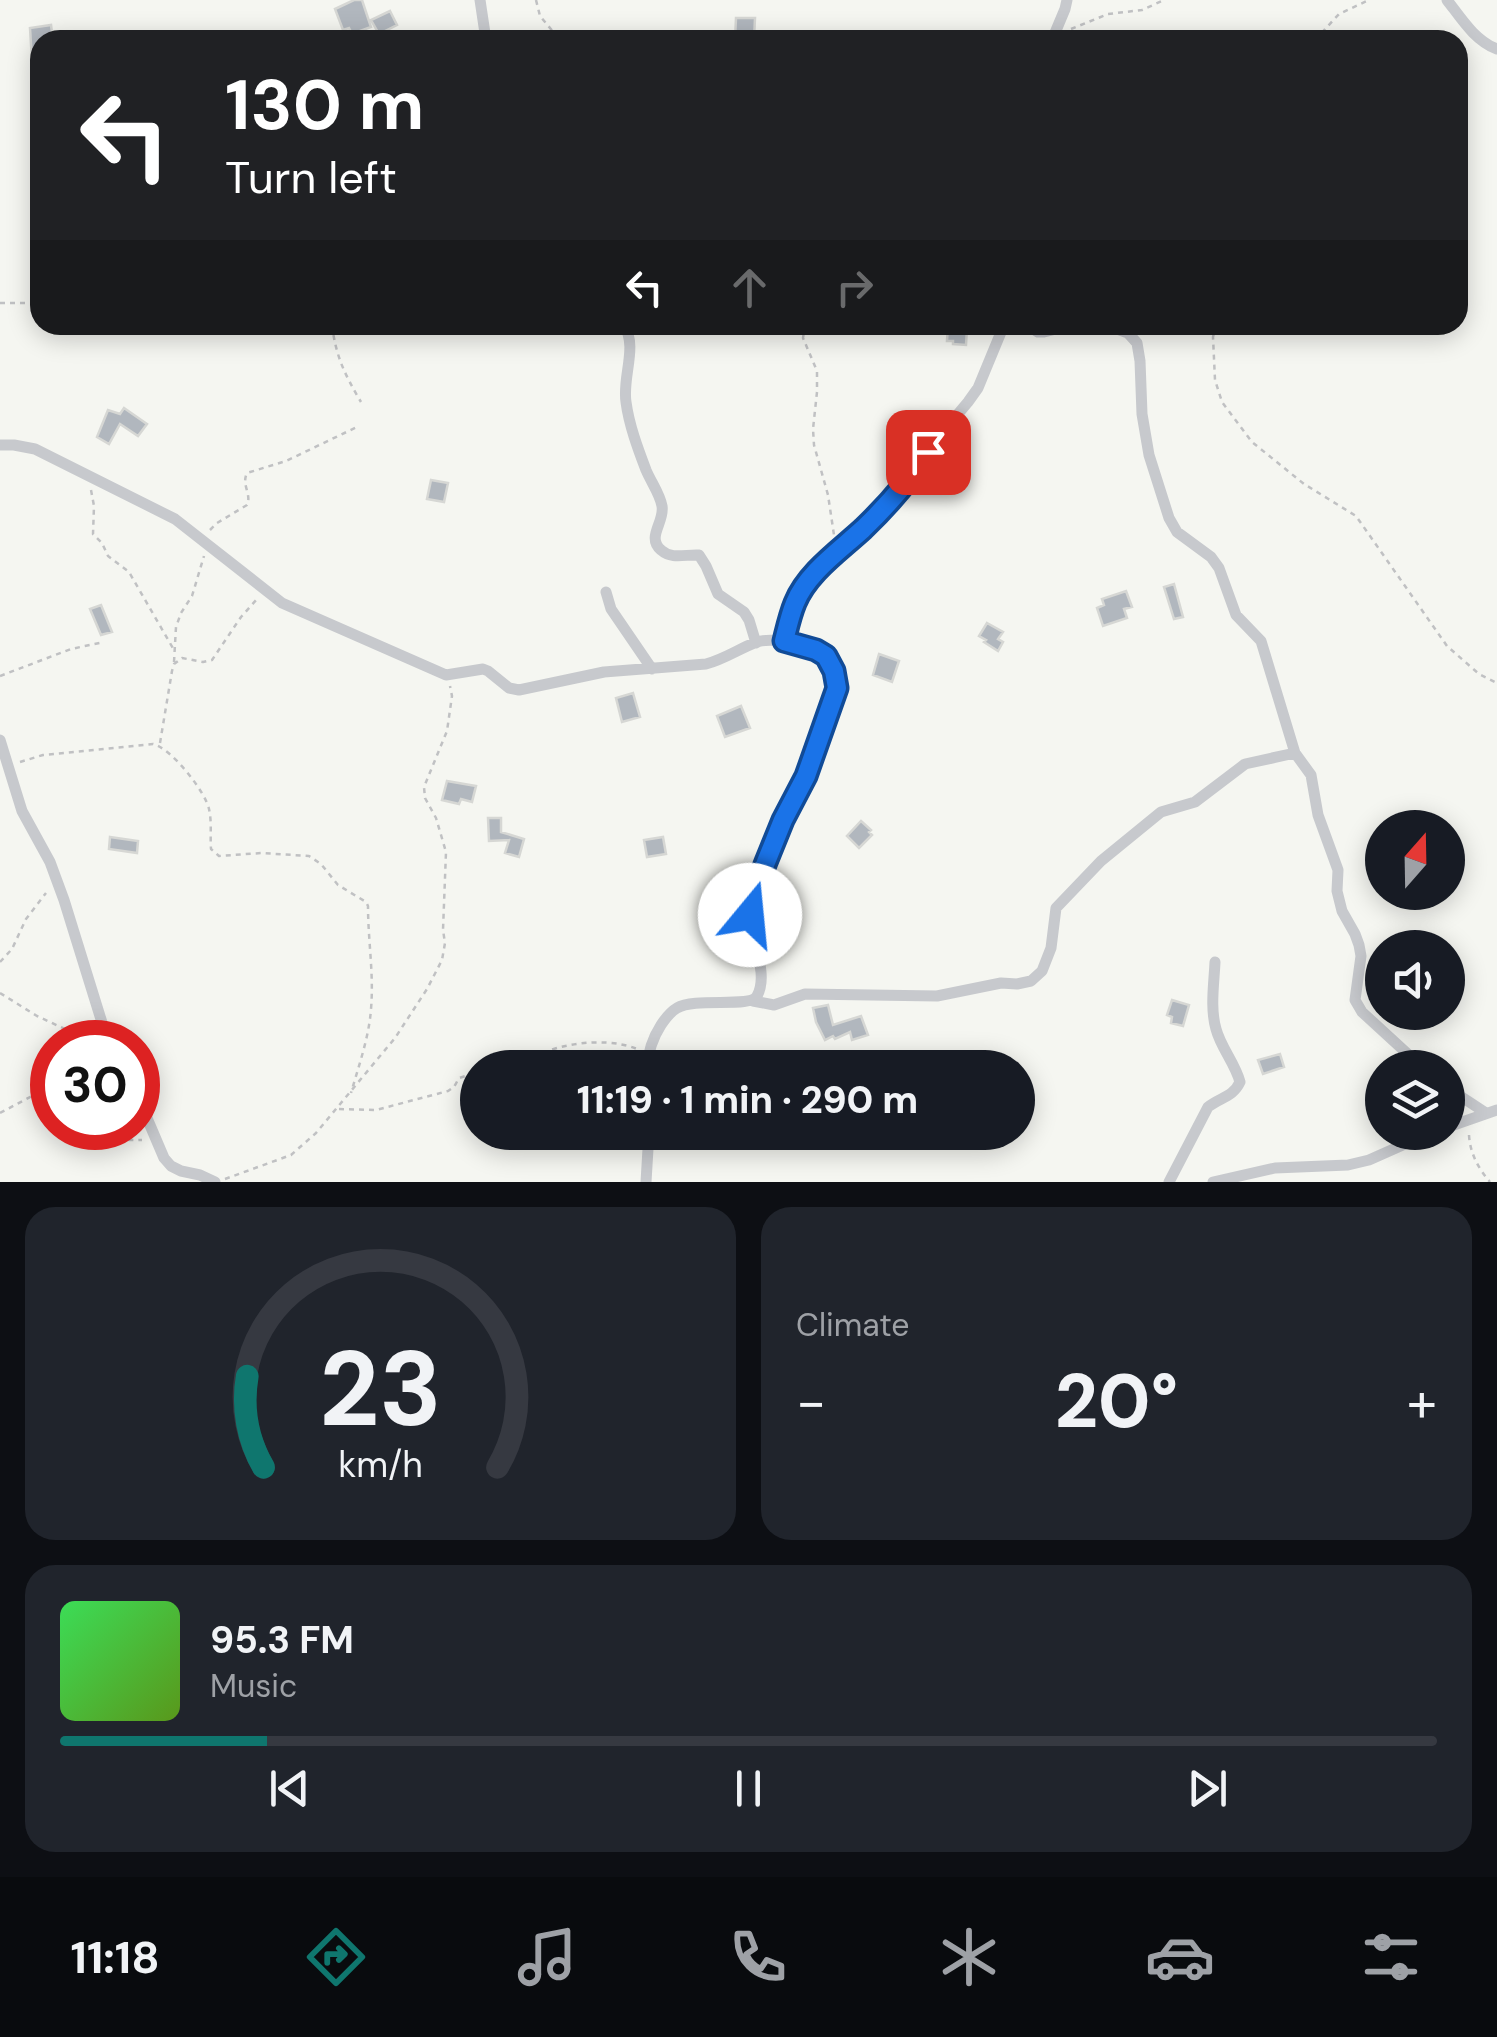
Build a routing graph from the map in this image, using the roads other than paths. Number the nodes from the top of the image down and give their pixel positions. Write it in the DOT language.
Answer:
graph roads {
  1 [pos="480,0"];
  2 [pos="1066,0"];
  3 [pos="1447,0"];
  4 [pos="484,30"];
  5 [pos="1056,30"];
  6 [pos="1497,49"];
  7 [pos="629,335"];
  8 [pos="1000,335"];
  9 [pos="1130,335"];
  10 [pos="0,444"];
  11 [pos="606,592"];
  12 [pos="784,641"];
  13 [pos="756,642"];
  14 [pos="652,668"];
  15 [pos="0,740"];
  16 [pos="1294,753"];
  17 [pos="1215,962"];
  18 [pos="753,1001"];
  19 [pos="101,1020"];
  20 [pos="649,1050"];
  21 [pos="1403,1050"];
  22 [pos="1465,1097"];
  23 [pos="1492,1112"];
  24 [pos="1465,1120"];
  25 [pos="160,1149"];
  26 [pos="648,1150"];
  27 [pos="1392,1150"];
  28 [pos="215,1182"];
  29 [pos="646,1182"];
  30 [pos="1169,1182"];
  31 [pos="1212,1182"];
  1 -- 4 [label="street"];
  2 -- 5 [label="street"];
  3 -- 6 [label="street"];
  7 -- 13 [label="street"];
  8 -- 12 [label="street"];
  9 -- 16 [label="street"];
  10 -- 14 [label="street"];
  11 -- 14 [label="street"];
  12 -- 13 [label="street"];
  12 -- 18 [label="street"];
  13 -- 14 [label="street"];
  15 -- 19 [label="street"];
  16 -- 18 [label="street"];
  16 -- 21 [label="street"];
  17 -- 30 [label="street"];
  18 -- 20 [label="street"];
  22 -- 23 [label="street"];
  23 -- 24 [label="street"];
  25 -- 28 [label="street"];
  26 -- 29 [label="street"];
  27 -- 31 [label="street"];
}
